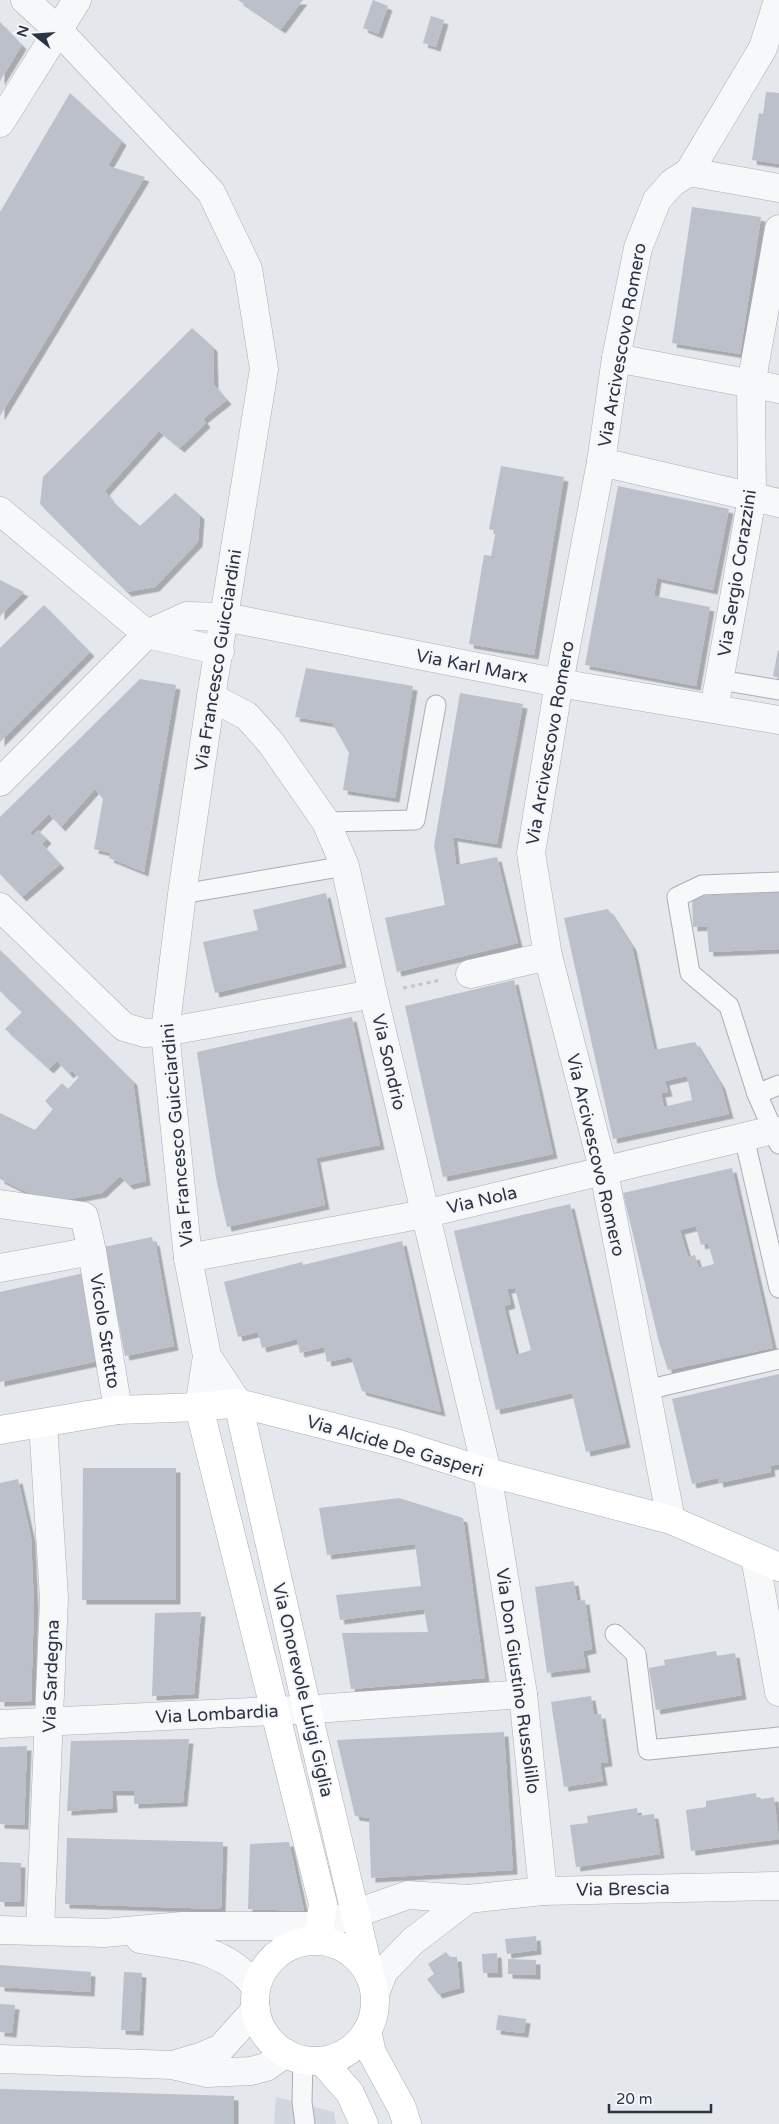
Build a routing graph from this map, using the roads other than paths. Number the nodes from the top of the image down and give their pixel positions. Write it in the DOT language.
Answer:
graph roads {
  1 [pos="25,0"];
  2 [pos="77,0"];
  3 [pos="778,0"];
  4 [pos="59,31"];
  5 [pos="0,123"];
  6 [pos="689,172"];
  7 [pos="779,188"];
  8 [pos="779,229"];
  9 [pos="616,358"];
  10 [pos="750,385"];
  11 [pos="779,390"];
  12 [pos="601,462"];
  13 [pos="752,498"];
  14 [pos="779,503"];
  15 [pos="0,511"];
  16 [pos="225,617"];
  17 [pos="147,634"];
  18 [pos="220,651"];
  19 [pos="720,680"];
  20 [pos="559,684"];
  21 [pos="779,690"];
  22 [pos="211,698"];
  23 [pos="436,705"];
  24 [pos="714,709"];
  25 [pos="779,720"];
  26 [pos="0,782"];
  27 [pos="326,822"];
  28 [pos="345,866"];
  29 [pos="779,882"];
  30 [pos="182,894"];
  31 [pos="0,907"];
  32 [pos="548,956"];
  33 [pos="470,974"];
  34 [pos="373,994"];
  35 [pos="165,1032"];
  36 [pos="779,1085"];
  37 [pos="757,1094"];
  38 [pos="744,1137"];
  39 [pos="776,1137"];
  40 [pos="604,1172"];
  41 [pos="0,1204"];
  42 [pos="424,1214"];
  43 [pos="92,1251"];
  44 [pos="188,1258"];
  45 [pos="0,1268"];
  46 [pos="779,1288"];
  47 [pos="207,1356"];
  48 [pos="779,1359"];
  49 [pos="646,1390"];
  50 [pos="238,1403"];
  51 [pos="199,1408"];
  52 [pos="118,1410"];
  53 [pos="44,1422"];
  54 [pos="0,1430"];
  55 [pos="487,1472"];
  56 [pos="671,1520"];
  57 [pos="767,1562"];
  58 [pos="615,1634"];
  59 [pos="779,1692"];
  60 [pos="524,1694"];
  61 [pos="307,1709"];
  62 [pos="276,1711"];
  63 [pos="50,1722"];
  64 [pos="0,1724"];
  65 [pos="779,1737"];
  66 [pos="779,1886"];
  67 [pos="544,1891"];
  68 [pos="468,1899"];
  69 [pos="355,1914"];
  70 [pos="0,1930"];
  71 [pos="40,1930"];
  72 [pos="104,1933"];
  73 [pos="313,1936"];
  74 [pos="372,1985"];
  75 [pos="256,1999"];
  76 [pos="367,2031"];
  77 [pos="0,2058"];
  78 [pos="304,2058"];
  79 [pos="172,2065"];
  80 [pos="305,2124"];
  81 [pos="364,2124"];
  82 [pos="407,2124"];
  1 -- 4 [label="street, Via Francesco Guicciardini"];
  2 -- 4 [label="street"];
  3 -- 6 [label="street, Via Arcivescovo Romero"];
  4 -- 5 [label="street"];
  4 -- 16 [label="street, Via Francesco Guicciardini"];
  6 -- 7 [label="street"];
  6 -- 9 [label="street, Via Arcivescovo Romero"];
  8 -- 10 [label="street, Via Sergio Corazzini"];
  9 -- 10 [label="street"];
  9 -- 12 [label="street, Via Arcivescovo Romero"];
  10 -- 11 [label="street"];
  10 -- 13 [label="street, Via Sergio Corazzini"];
  12 -- 13 [label="street"];
  12 -- 20 [label="street, Via Arcivescovo Romero"];
  13 -- 14 [label="street"];
  13 -- 19 [label="street, Via Sergio Corazzini"];
  15 -- 17 [label="street"];
  16 -- 17 [label="street, Via Karl Marx"];
  16 -- 18 [label="street, Via Francesco Guicciardini"];
  16 -- 20 [label="street, Via Karl Marx"];
  17 -- 18 [label="street"];
  17 -- 26 [label="street"];
  18 -- 22 [label="street, Via Francesco Guicciardini"];
  19 -- 21 [label="lane"];
  19 -- 24 [label="street, Via Sergio Corazzini"];
  20 -- 24 [label="street, Via Karl Marx"];
  20 -- 32 [label="street, Via Arcivescovo Romero"];
  22 -- 27 [label="street, Via Sondrio"];
  22 -- 30 [label="street, Via Francesco Guicciardini"];
  23 -- 27 [label="lane"];
  24 -- 25 [label="street, Via Karl Marx"];
  27 -- 28 [label="street, Via Sondrio"];
  28 -- 30 [label="lane"];
  28 -- 34 [label="street, Via Sondrio"];
  29 -- 37 [label="lane"];
  30 -- 35 [label="street, Via Francesco Guicciardini"];
  31 -- 35 [label="street"];
  32 -- 33 [label="street"];
  32 -- 40 [label="street, Via Arcivescovo Romero"];
  34 -- 35 [label="street"];
  34 -- 42 [label="street, Via Sondrio"];
  35 -- 44 [label="street, Via Francesco Guicciardini"];
  36 -- 37 [label="lane"];
  37 -- 39 [label="lane"];
  38 -- 39 [label="street, Via Nola"];
  38 -- 40 [label="street, Via Nola"];
  38 -- 46 [label="lane"];
  40 -- 42 [label="street, Via Nola"];
  40 -- 49 [label="street, Via Arcivescovo Romero"];
  41 -- 43 [label="street, Vicolo Stretto"];
  42 -- 44 [label="street, Via Nola"];
  42 -- 55 [label="street, Via Sondrio"];
  43 -- 45 [label="street"];
  43 -- 52 [label="street, Vicolo Stretto"];
  44 -- 47 [label="street, Via Francesco Guicciardini"];
  47 -- 50 [label="street"];
  47 -- 51 [label="street"];
  48 -- 49 [label="lane"];
  49 -- 56 [label="street, Via Arcivescovo Romero"];
  50 -- 51 [label="main road, Via Alcide De Gasperi"];
  50 -- 55 [label="main road, Via Alcide De Gasperi"];
  50 -- 61 [label="main road, Via Onorevole Luigi Giglia"];
  51 -- 52 [label="main road, Via Alcide De Gasperi"];
  51 -- 62 [label="main road, Via Onorevole Luigi Giglia"];
  52 -- 53 [label="main road, Via Alcide De Gasperi"];
  53 -- 54 [label="main road, Via Alcide De Gasperi"];
  53 -- 63 [label="street, Via Sardegna"];
  55 -- 56 [label="main road, Via Alcide De Gasperi"];
  55 -- 60 [label="street, Via Don Giustino Russolillo"];
  56 -- 57 [label="main road, Via Alcide De Gasperi"];
  57 -- 59 [label="street"];
  58 -- 65 [label="lane"];
  60 -- 61 [label="street, Via Lombardia"];
  60 -- 67 [label="street, Via Don Giustino Russolillo"];
  61 -- 62 [label="street, Via Lombardia"];
  61 -- 69 [label="main road, Via Onorevole Luigi Giglia"];
  62 -- 63 [label="street, Via Lombardia"];
  62 -- 73 [label="main road, Via Onorevole Luigi Giglia"];
  63 -- 64 [label="street, Via Lombardia"];
  63 -- 71 [label="street, Via Sardegna"];
  66 -- 67 [label="street, Via Brescia"];
  67 -- 68 [label="street, Via Brescia"];
  68 -- 69 [label="street, Via Brescia"];
  68 -- 74 [label="street"];
  69 -- 73 [label="street, Via Brescia"];
  69 -- 74 [label="main road, Via Onorevole Luigi Giglia"];
  70 -- 71 [label="street"];
  71 -- 72 [label="street"];
  72 -- 73 [label="street, Via Brescia"];
  72 -- 75 [label="street"];
  73 -- 74 [label="main road"];
  73 -- 75 [label="main road"];
  74 -- 76 [label="main road"];
  75 -- 78 [label="main road"];
  75 -- 79 [label="street"];
  76 -- 78 [label="main road"];
  76 -- 82 [label="main road"];
  77 -- 79 [label="street"];
  78 -- 79 [label="street"];
  78 -- 80 [label="lane"];
  78 -- 81 [label="main road"];
}
